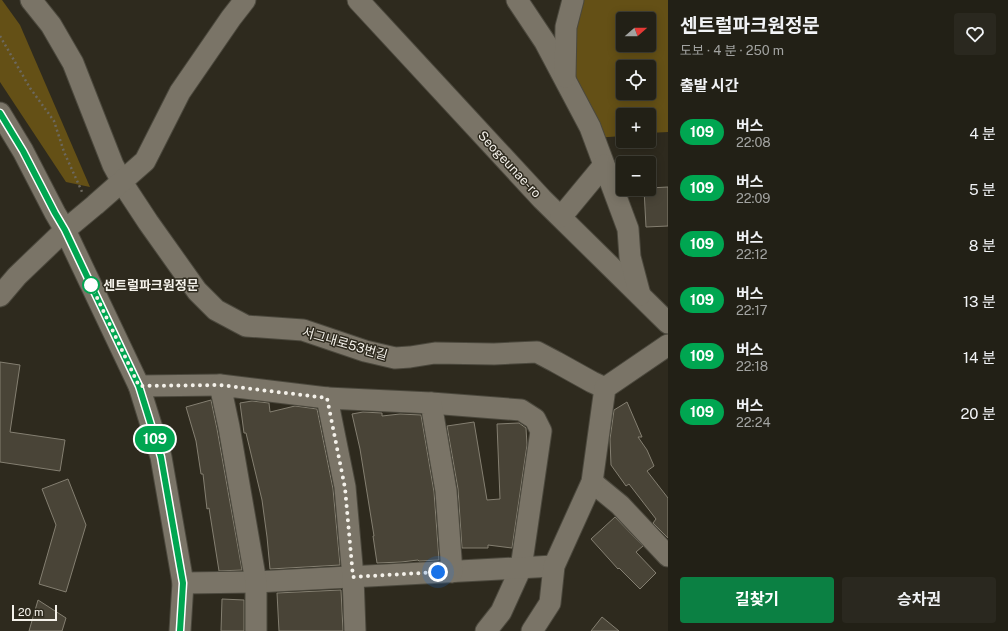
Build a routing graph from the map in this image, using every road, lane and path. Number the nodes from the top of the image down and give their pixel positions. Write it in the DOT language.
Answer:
graph roads {
  1 [pos="31,0"];
  2 [pos="245,0"];
  3 [pos="358,0"];
  4 [pos="517,0"];
  5 [pos="573,0"];
  6 [pos="0,36"];
  7 [pos="565,80"];
  8 [pos="0,113"];
  9 [pos="604,166"];
  10 [pos="122,182"];
  11 [pos="90,209"];
  12 [pos="561,217"];
  13 [pos="65,230"];
  14 [pos="0,296"];
  15 [pos="640,296"];
  16 [pos="668,323"];
  17 [pos="668,346"];
  18 [pos="220,385"];
  19 [pos="139,386"];
  20 [pos="605,388"];
  21 [pos="327,398"];
  22 [pos="431,403"];
  23 [pos="592,482"];
  24 [pos="668,556"];
  25 [pos="554,566"];
  26 [pos="521,568"];
  27 [pos="452,572"];
  28 [pos="353,577"];
  29 [pos="256,582"];
  30 [pos="183,583"];
  31 [pos="180,631"];
  32 [pos="256,631"];
  33 [pos="355,631"];
  34 [pos="486,631"];
  35 [pos="532,631"];
  1 -- 10 [label="street, 서그내로53번길"];
  2 -- 10 [label="street"];
  3 -- 12 [label="street, Seogeunae-ro"];
  4 -- 7 [label="street"];
  5 -- 7 [label="street"];
  6 -- 11 [label="path"];
  7 -- 9 [label="street"];
  8 -- 13 [label="street"];
  9 -- 12 [label="street"];
  9 -- 15 [label="street"];
  10 -- 11 [label="street"];
  10 -- 20 [label="street, 서그내로53번길"];
  11 -- 13 [label="street"];
  12 -- 15 [label="street, Seogeunae-ro"];
  13 -- 14 [label="street"];
  13 -- 19 [label="street"];
  15 -- 16 [label="street, Seogeunae-ro"];
  17 -- 20 [label="street"];
  18 -- 19 [label="street"];
  18 -- 21 [label="street"];
  18 -- 29 [label="street"];
  19 -- 30 [label="street"];
  20 -- 23 [label="street"];
  21 -- 22 [label="street"];
  21 -- 28 [label="street"];
  22 -- 26 [label="street"];
  22 -- 27 [label="street"];
  23 -- 24 [label="street"];
  23 -- 25 [label="street"];
  25 -- 26 [label="street"];
  25 -- 35 [label="street"];
  26 -- 27 [label="street"];
  26 -- 34 [label="street"];
  27 -- 28 [label="street"];
  28 -- 29 [label="street"];
  28 -- 33 [label="street"];
  29 -- 30 [label="street"];
  29 -- 32 [label="street"];
  30 -- 31 [label="street"];
}
